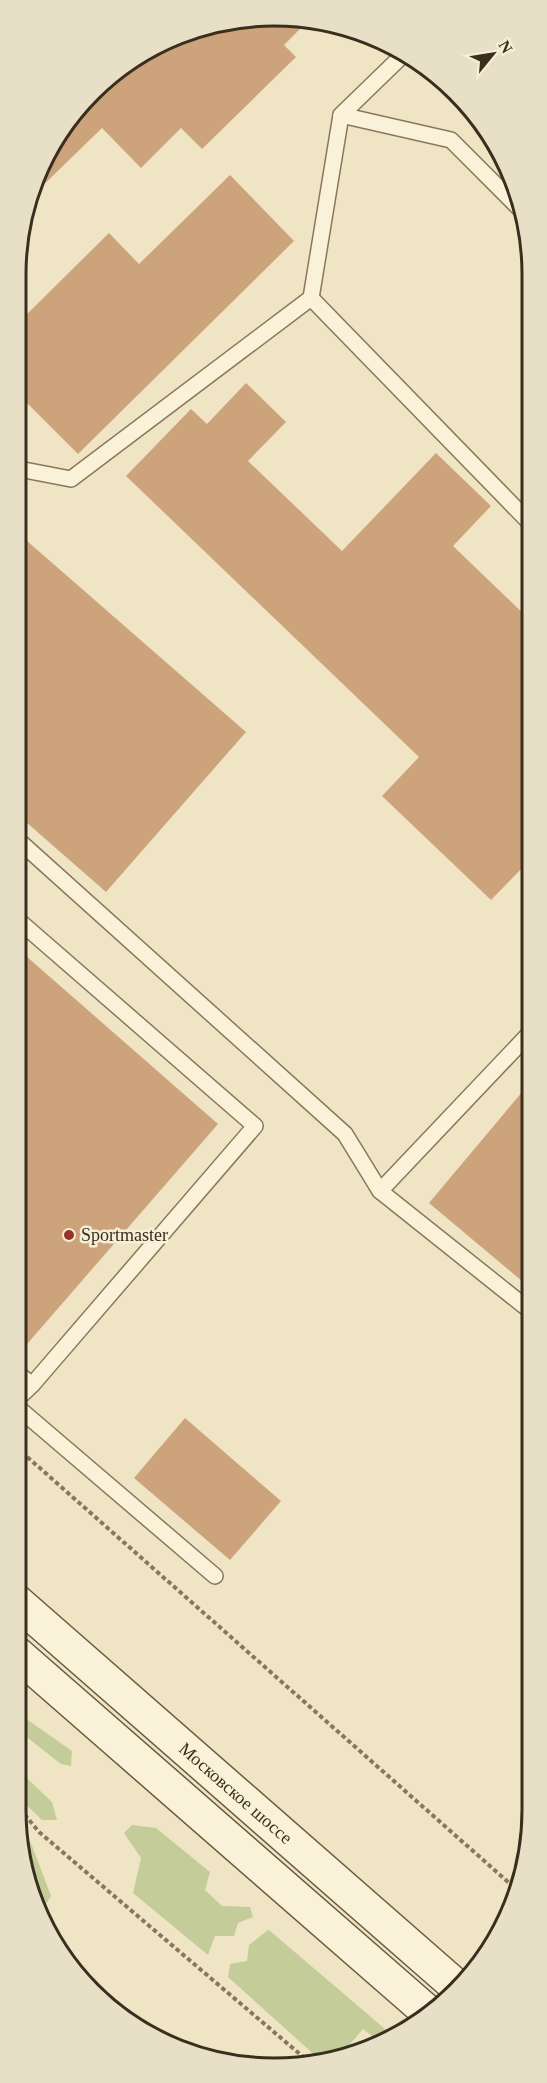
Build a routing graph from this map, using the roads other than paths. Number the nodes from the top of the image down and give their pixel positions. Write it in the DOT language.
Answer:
graph roads {
  1 [pos="398,59"];
  2 [pos="341,115"];
  3 [pos="510,198"];
  4 [pos="311,298"];
  5 [pos="26,470"];
  6 [pos="522,515"];
  7 [pos="26,847"];
  8 [pos="26,927"];
  9 [pos="522,1041"];
  10 [pos="380,1191"];
  11 [pos="522,1304"];
  12 [pos="26,1380"];
  13 [pos="32,1385"];
  14 [pos="26,1391"];
  15 [pos="26,1415"];
  16 [pos="215,1576"];
  17 [pos="26,1610"];
  18 [pos="26,1662"];
  19 [pos="452,1982"];
  20 [pos="423,2007"];
  1 -- 2 [label="lane"];
  2 -- 3 [label="lane"];
  2 -- 4 [label="lane"];
  4 -- 5 [label="lane"];
  4 -- 6 [label="lane"];
  7 -- 10 [label="lane"];
  8 -- 13 [label="lane"];
  9 -- 10 [label="lane"];
  10 -- 11 [label="lane"];
  12 -- 13 [label="lane"];
  13 -- 14 [label="lane"];
  15 -- 16 [label="lane"];
  17 -- 19 [label="main road, Московское шоссе"];
  18 -- 20 [label="main road"];
}
